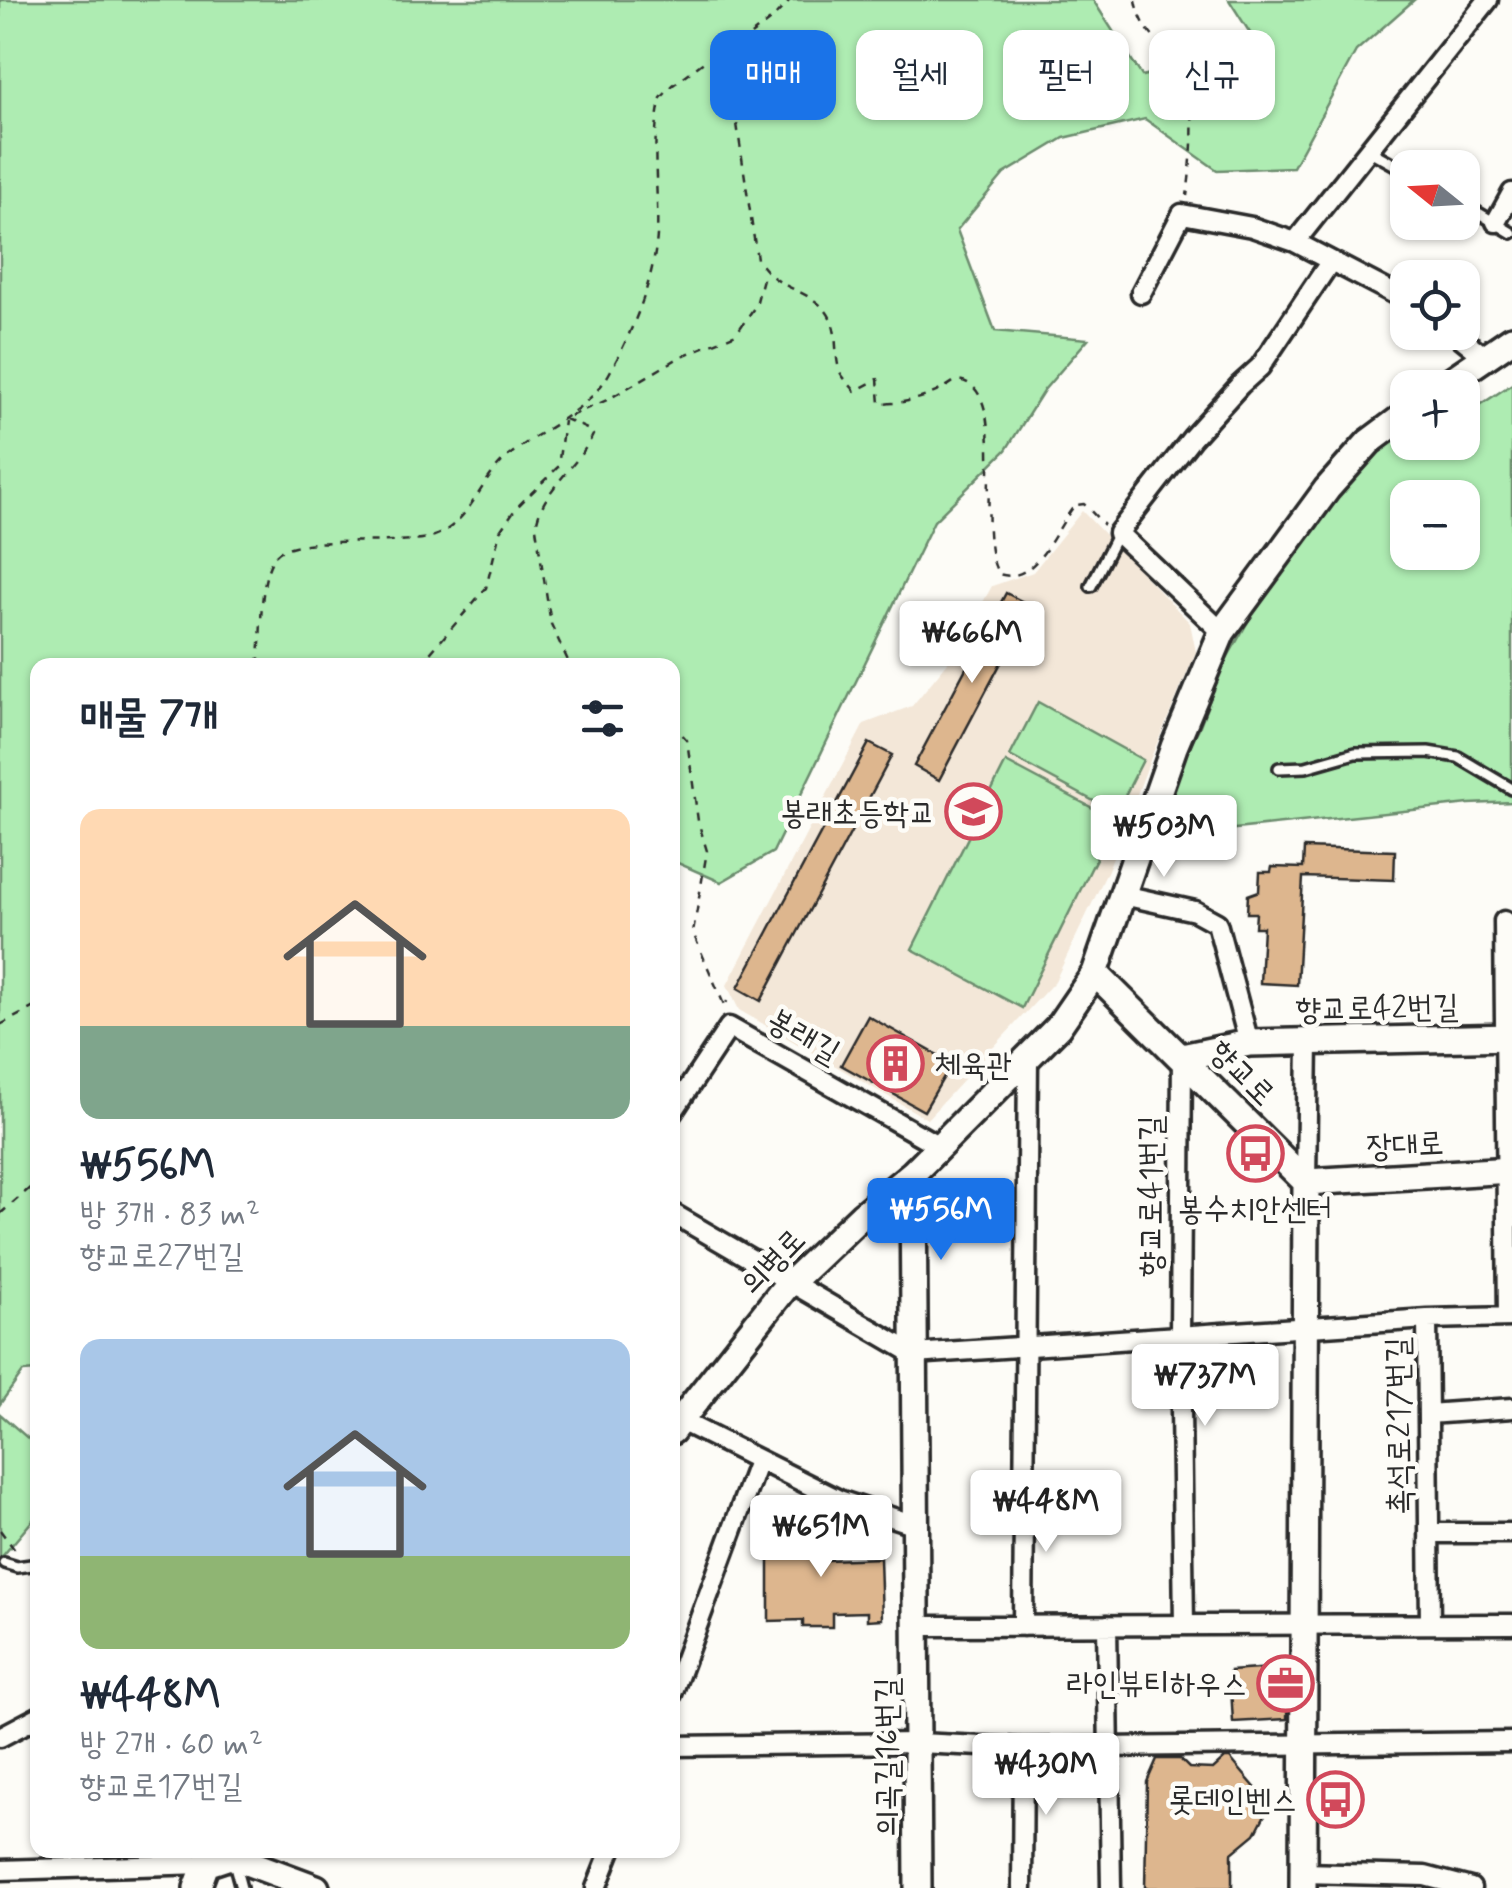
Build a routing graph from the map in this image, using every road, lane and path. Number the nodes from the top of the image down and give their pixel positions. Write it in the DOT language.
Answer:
graph roads {
  1 [pos="790,0"];
  2 [pos="1136,0"];
  3 [pos="1488,0"];
  4 [pos="757,30"];
  5 [pos="710,57"];
  6 [pos="735,120"];
  7 [pos="1368,150"];
  8 [pos="1390,162"];
  9 [pos="1512,193"];
  10 [pos="1480,213"];
  11 [pos="1182,214"];
  12 [pos="1496,222"];
  13 [pos="1512,233"];
  14 [pos="1295,242"];
  15 [pos="1331,261"];
  16 [pos="764,271"];
  17 [pos="1390,291"];
  18 [pos="1141,294"];
  19 [pos="1512,338"];
  20 [pos="1476,350"];
  21 [pos="1486,358"];
  22 [pos="1468,370"];
  23 [pos="564,419"];
  24 [pos="1390,426"];
  25 [pos="1117,534"];
  26 [pos="1091,586"];
  27 [pos="1222,632"];
  28 [pos="259,658"];
  29 [pos="426,658"];
  30 [pos="567,658"];
  31 [pos="680,732"];
  32 [pos="1278,768"];
  33 [pos="1512,789"];
  34 [pos="1123,896"];
  35 [pos="1504,920"];
  36 [pos="1094,973"];
  37 [pos="727,1001"];
  38 [pos="30,1009"];
  39 [pos="0,1025"];
  40 [pos="1509,1037"];
  41 [pos="1308,1041"];
  42 [pos="1249,1043"];
  43 [pos="1182,1057"];
  44 [pos="1028,1058"];
  45 [pos="680,1101"];
  46 [pos="940,1146"];
  47 [pos="1510,1171"];
  48 [pos="913,1172"];
  49 [pos="1306,1182"];
  50 [pos="30,1188"];
  51 [pos="0,1214"];
  52 [pos="680,1218"];
  53 [pos="794,1282"];
  54 [pos="1510,1317"];
  55 [pos="1427,1318"];
  56 [pos="1306,1328"];
  57 [pos="1180,1336"];
  58 [pos="1024,1346"];
  59 [pos="914,1354"];
  60 [pos="1512,1408"];
  61 [pos="1428,1414"];
  62 [pos="680,1418"];
  63 [pos="680,1425"];
  64 [pos="758,1462"];
  65 [pos="915,1524"];
  66 [pos="0,1530"];
  67 [pos="1429,1533"];
  68 [pos="1512,1533"];
  69 [pos="30,1561"];
  70 [pos="4,1563"];
  71 [pos="30,1565"];
  72 [pos="1304,1624"];
  73 [pos="1430,1624"];
  74 [pos="1512,1624"];
  75 [pos="1108,1625"];
  76 [pos="1184,1625"];
  77 [pos="918,1626"];
  78 [pos="1022,1626"];
  79 [pos="680,1672"];
  80 [pos="30,1720"];
  81 [pos="0,1737"];
  82 [pos="1512,1742"];
  83 [pos="918,1744"];
  84 [pos="1304,1744"];
  85 [pos="1110,1745"];
  86 [pos="680,1746"];
  87 [pos="1023,1748"];
  88 [pos="222,1858"];
  89 [pos="240,1858"];
  90 [pos="251,1858"];
  91 [pos="608,1858"];
  92 [pos="194,1866"];
  93 [pos="0,1870"];
  94 [pos="1303,1880"];
  95 [pos="241,1888"];
  96 [pos="316,1888"];
  97 [pos="596,1888"];
  98 [pos="918,1888"];
  99 [pos="1022,1888"];
  100 [pos="1111,1888"];
  101 [pos="1471,1888"];
  1 -- 4 [label="path"];
  2 -- 11 [label="path"];
  3 -- 7 [label="street"];
  5 -- 23 [label="path"];
  6 -- 16 [label="path"];
  7 -- 8 [label="lane"];
  7 -- 14 [label="street"];
  9 -- 12 [label="street"];
  10 -- 12 [label="lane"];
  11 -- 14 [label="street"];
  11 -- 18 [label="street"];
  12 -- 13 [label="lane"];
  14 -- 15 [label="street"];
  15 -- 17 [label="street"];
  15 -- 25 [label="street"];
  16 -- 23 [label="path"];
  16 -- 25 [label="path"];
  19 -- 21 [label="street"];
  20 -- 21 [label="street"];
  21 -- 22 [label="street"];
  23 -- 28 [label="path"];
  23 -- 29 [label="path"];
  23 -- 30 [label="path"];
  24 -- 27 [label="street"];
  25 -- 26 [label="lane"];
  25 -- 27 [label="street"];
  27 -- 34 [label="street"];
  31 -- 37 [label="path"];
  32 -- 33 [label="lane"];
  34 -- 36 [label="street"];
  34 -- 42 [label="street"];
  35 -- 40 [label="street"];
  36 -- 43 [label="street, 향교로"];
  36 -- 44 [label="street, 의병로"];
  38 -- 39 [label="path"];
  40 -- 41 [label="street, 향교로42번길"];
  40 -- 47 [label="street"];
  41 -- 42 [label="street, 향교로42번길"];
  41 -- 49 [label="street"];
  42 -- 43 [label="street, 향교로42번길"];
  43 -- 49 [label="street, 향교로"];
  43 -- 57 [label="street, 향교로41번길"];
  44 -- 46 [label="street, 의병로"];
  44 -- 58 [label="street"];
  45 -- 46 [label="street, 봉래길"];
  46 -- 48 [label="street, 의병로"];
  47 -- 49 [label="street, 장대로"];
  47 -- 54 [label="street"];
  48 -- 53 [label="street, 의병로"];
  48 -- 59 [label="street, 의곡길16번길"];
  49 -- 56 [label="street"];
  50 -- 51 [label="path"];
  52 -- 53 [label="street"];
  53 -- 59 [label="street"];
  53 -- 62 [label="street, 의병로"];
  54 -- 55 [label="street"];
  55 -- 56 [label="street"];
  55 -- 61 [label="street, 촉석로217번길"];
  56 -- 57 [label="street"];
  56 -- 72 [label="street"];
  57 -- 58 [label="street"];
  57 -- 76 [label="street, 향교로41번길"];
  58 -- 59 [label="street"];
  58 -- 78 [label="street"];
  59 -- 65 [label="street, 의곡길16번길"];
  60 -- 61 [label="street"];
  61 -- 67 [label="street, 촉석로217번길"];
  63 -- 64 [label="street"];
  64 -- 65 [label="street"];
  64 -- 79 [label="street"];
  65 -- 77 [label="street, 의곡길16번길"];
  66 -- 69 [label="path"];
  67 -- 68 [label="street, 촉석로217번길"];
  67 -- 73 [label="street, 촉석로217번길"];
  70 -- 71 [label="lane"];
  72 -- 73 [label="street"];
  72 -- 76 [label="street"];
  72 -- 84 [label="street"];
  73 -- 74 [label="street"];
  75 -- 76 [label="street"];
  75 -- 78 [label="street"];
  75 -- 85 [label="street"];
  77 -- 78 [label="street"];
  77 -- 83 [label="street, 의곡길16번길"];
  80 -- 81 [label="street"];
  82 -- 84 [label="street"];
  83 -- 86 [label="street"];
  83 -- 87 [label="street"];
  83 -- 98 [label="street, 의곡길16번길"];
  84 -- 85 [label="street"];
  84 -- 94 [label="street"];
  85 -- 87 [label="street"];
  85 -- 100 [label="street"];
  87 -- 99 [label="street"];
  88 -- 92 [label="street"];
  89 -- 95 [label="lane"];
  90 -- 96 [label="street"];
  91 -- 97 [label="street"];
  92 -- 93 [label="street"];
  94 -- 101 [label="street"];
}
